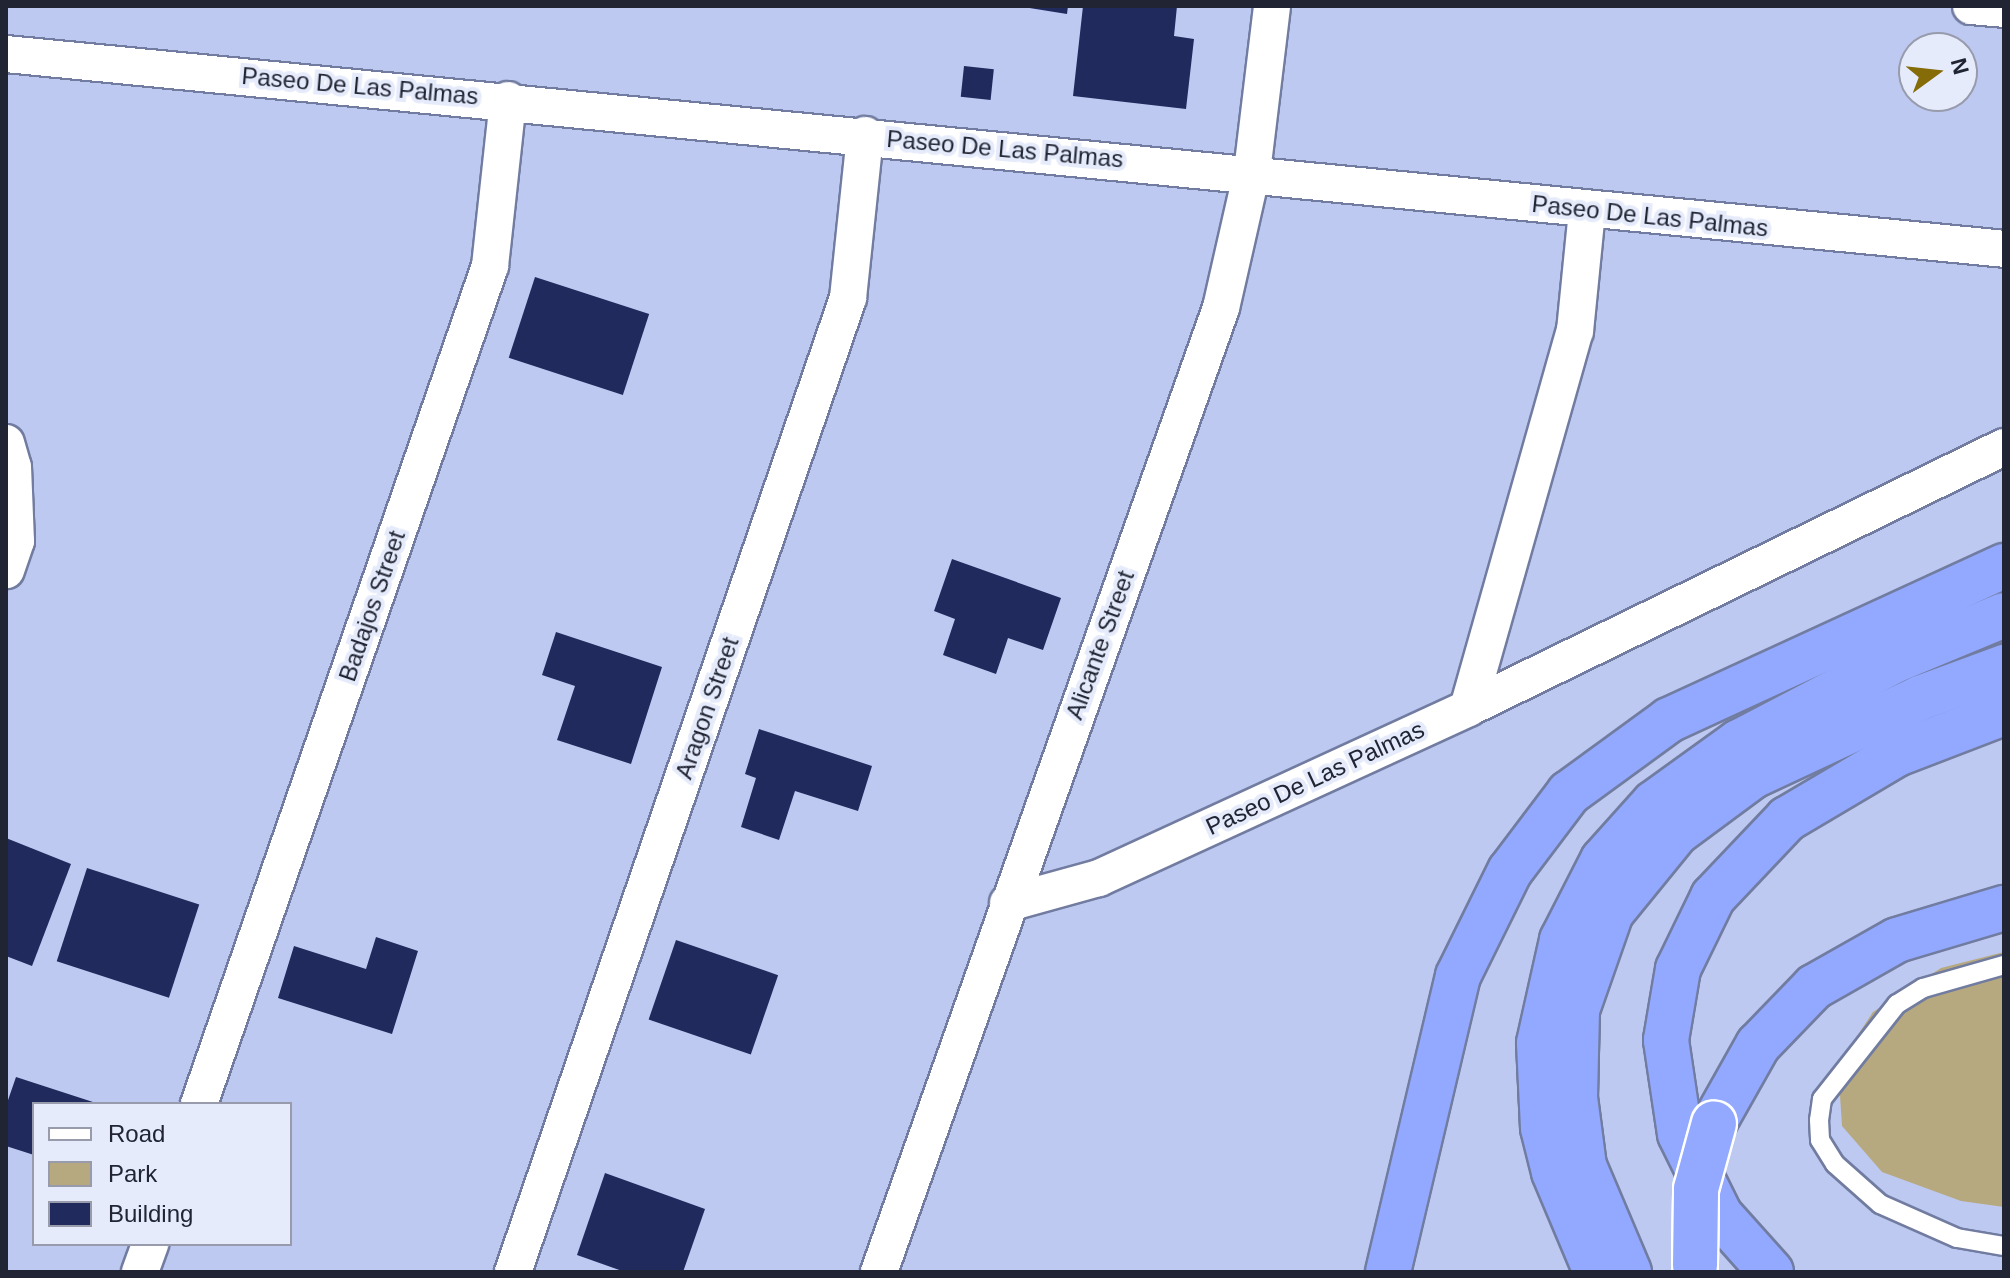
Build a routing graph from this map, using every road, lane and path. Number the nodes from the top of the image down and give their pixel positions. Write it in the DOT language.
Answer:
graph roads {
  1 [pos="1272,6"];
  2 [pos="1971,6"];
  3 [pos="2004,9"];
  4 [pos="6,54"];
  5 [pos="508,100"];
  6 [pos="865,135"];
  7 [pos="1252,172"];
  8 [pos="1587,211"];
  9 [pos="2004,249"];
  10 [pos="6,443"];
  11 [pos="2004,447"];
  12 [pos="2004,566"];
  13 [pos="6,570"];
  14 [pos="2004,615"];
  15 [pos="2004,667"];
  16 [pos="1468,708"];
  17 [pos="2004,713"];
  18 [pos="1008,903"];
  19 [pos="2004,908"];
  20 [pos="2004,965"];
  21 [pos="200,1102"];
  22 [pos="149,1246"];
  23 [pos="2004,1246"];
  24 [pos="1696,1268"];
  25 [pos="140,1272"];
  26 [pos="513,1272"];
  27 [pos="879,1272"];
  28 [pos="1388,1272"];
  29 [pos="1596,1272"];
  30 [pos="1629,1272"];
  31 [pos="1771,1272"];
  1 -- 7 [label="street, Alicante Street"];
  2 -- 3 [label="street"];
  4 -- 5 [label="street, Paseo De Las Palmas"];
  5 -- 6 [label="street, Paseo De Las Palmas"];
  5 -- 21 [label="street, Badajos Street"];
  6 -- 7 [label="street, Paseo De Las Palmas"];
  6 -- 26 [label="street, Aragon Street"];
  7 -- 8 [label="street, Paseo De Las Palmas"];
  7 -- 18 [label="street, Alicante Street"];
  8 -- 9 [label="street, Paseo De Las Palmas"];
  8 -- 16 [label="street"];
  10 -- 13 [label="street"];
  11 -- 16 [label="street, Paseo De Las Palmas"];
  12 -- 28 [label="highway"];
  14 -- 29 [label="highway"];
  15 -- 30 [label="highway"];
  16 -- 18 [label="street, Paseo De Las Palmas"];
  17 -- 31 [label="highway"];
  18 -- 27 [label="street, Alicante Street"];
  19 -- 24 [label="highway, bridge"];
  20 -- 23 [label="lane"];
  22 -- 25 [label="street"];
}
